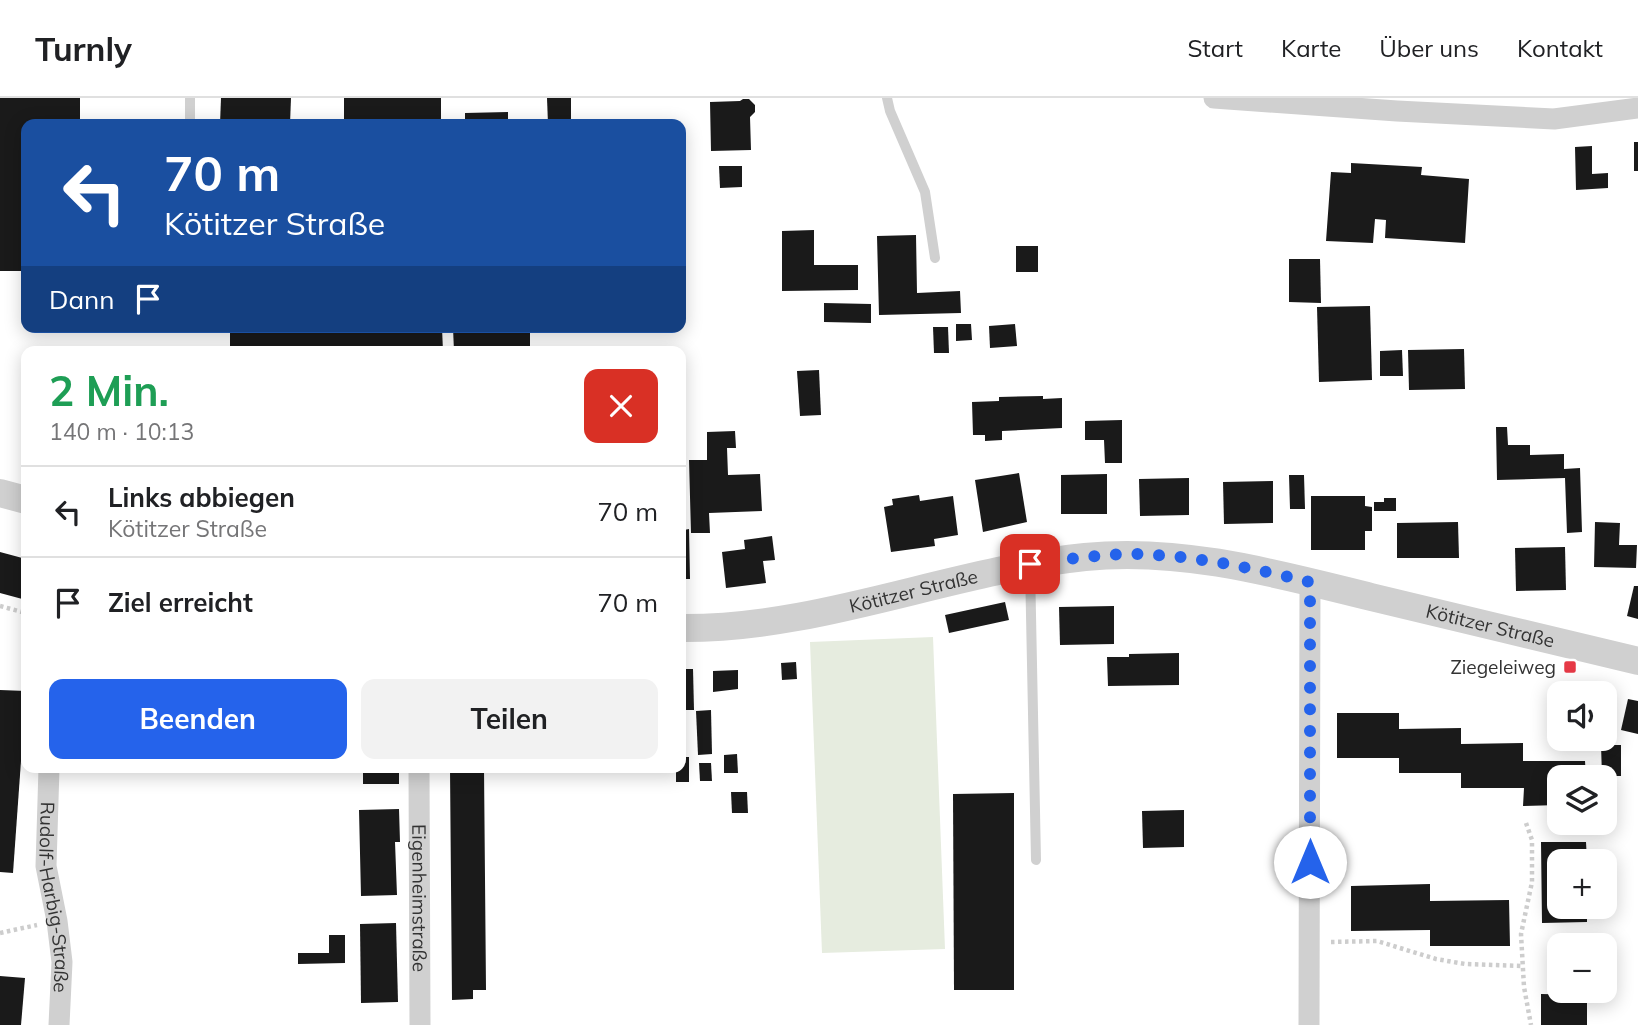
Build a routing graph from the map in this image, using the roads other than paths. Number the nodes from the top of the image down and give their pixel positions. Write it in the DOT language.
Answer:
graph roads {
  1 [pos="190,98"];
  2 [pos="887,98"];
  3 [pos="1214,98"];
  4 [pos="1638,108"];
  5 [pos="190,119"];
  6 [pos="935,258"];
  7 [pos="0,493"];
  8 [pos="21,499"];
  9 [pos="1030,564"];
  10 [pos="1310,582"];
  11 [pos="686,628"];
  12 [pos="1638,661"];
  13 [pos="50,773"];
  14 [pos="419,773"];
  15 [pos="1036,860"];
  16 [pos="59,1025"];
  17 [pos="421,1025"];
  18 [pos="1309,1025"];
  1 -- 5 [label="lane"];
  2 -- 6 [label="lane"];
  3 -- 4 [label="street"];
  7 -- 8 [label="street"];
  9 -- 10 [label="street, Kötitzer Straße"];
  9 -- 11 [label="street, Kötitzer Straße"];
  9 -- 15 [label="lane"];
  10 -- 12 [label="street, Kötitzer Straße"];
  10 -- 18 [label="street"];
  13 -- 16 [label="street, Rudolf-Harbig-Straße"];
  14 -- 17 [label="street, Eigenheimstraße"];
}
